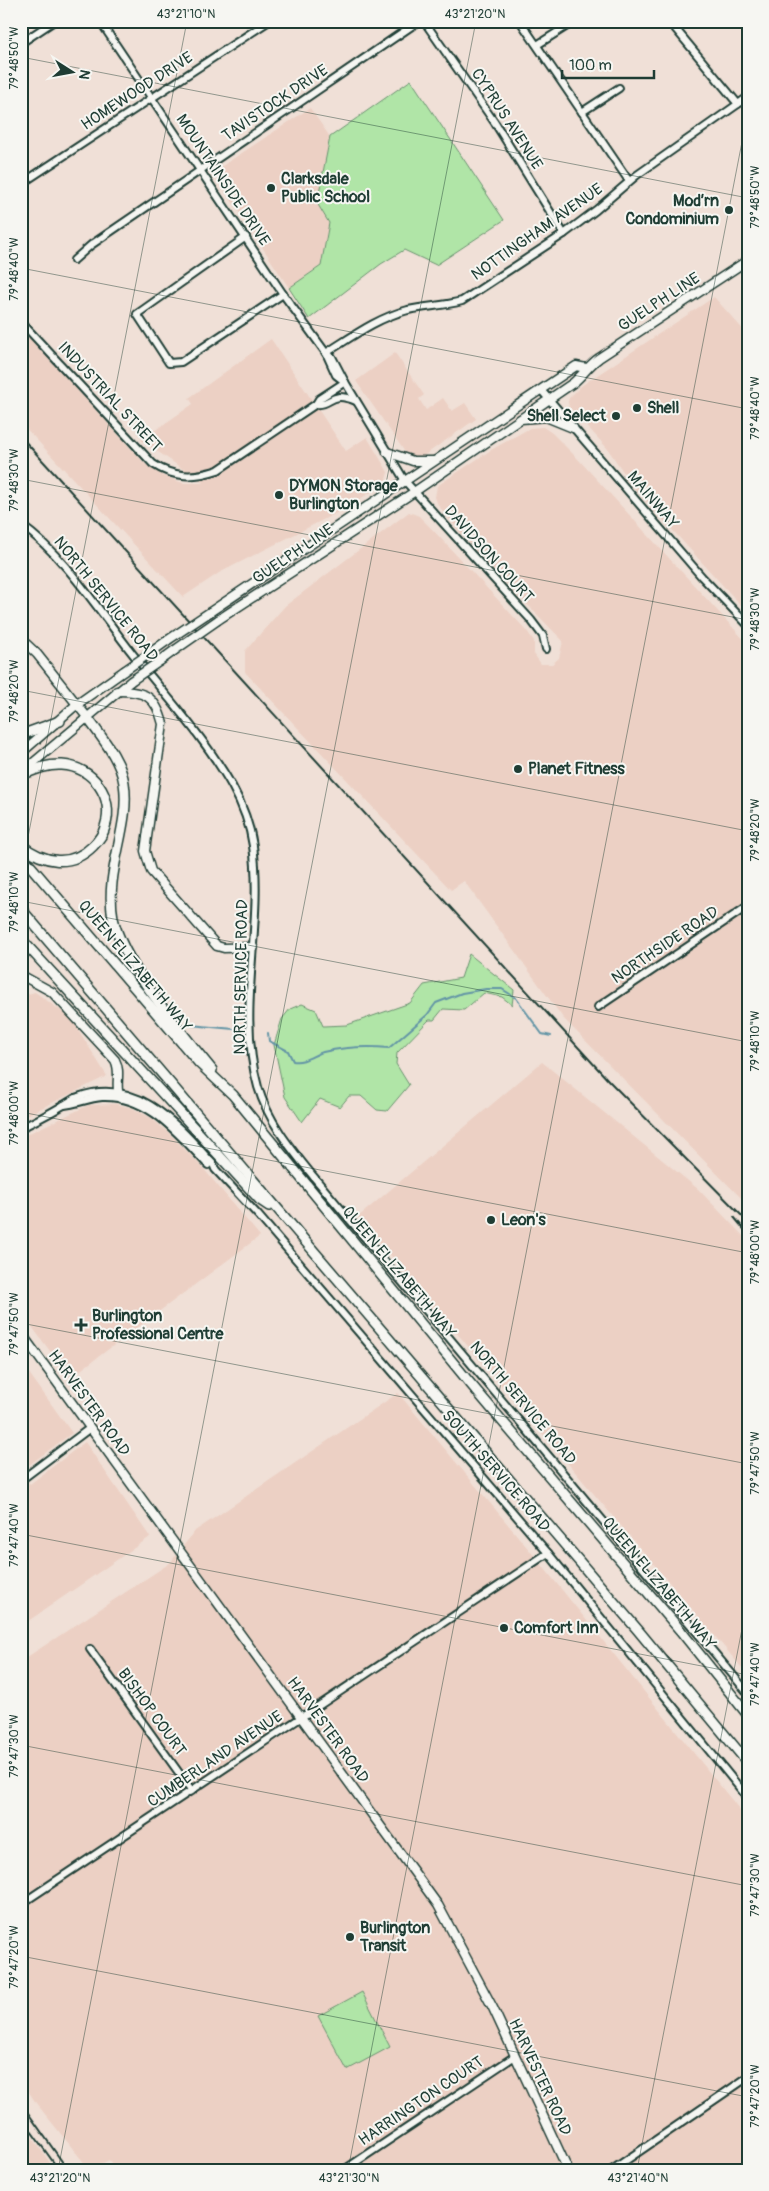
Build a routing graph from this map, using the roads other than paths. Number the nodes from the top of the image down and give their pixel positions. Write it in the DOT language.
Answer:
graph roads {
  1 [pos="54,21"];
  2 [pos="100,21"];
  3 [pos="269,21"];
  4 [pos="419,21"];
  5 [pos="424,21"];
  6 [pos="520,21"];
  7 [pos="576,21"];
  8 [pos="669,21"];
  9 [pos="21,43"];
  10 [pos="537,45"];
  11 [pos="619,88"];
  12 [pos="748,97"];
  13 [pos="150,98"];
  14 [pos="738,104"];
  15 [pos="582,112"];
  16 [pos="200,171"];
  17 [pos="629,181"];
  18 [pos="21,184"];
  19 [pos="564,234"];
  20 [pos="246,237"];
  21 [pos="74,260"];
  22 [pos="748,260"];
  23 [pos="283,294"];
  24 [pos="21,322"];
  25 [pos="326,353"];
  26 [pos="586,368"];
  27 [pos="344,382"];
  28 [pos="541,390"];
  29 [pos="548,399"];
  30 [pos="356,401"];
  31 [pos="316,404"];
  32 [pos="512,424"];
  33 [pos="573,428"];
  34 [pos="387,452"];
  35 [pos="435,461"];
  36 [pos="405,481"];
  37 [pos="414,492"];
  38 [pos="21,525"];
  39 [pos="748,625"];
  40 [pos="21,639"];
  41 [pos="546,649"];
  42 [pos="117,691"];
  43 [pos="76,705"];
  44 [pos="87,717"];
  45 [pos="60,720"];
  46 [pos="21,735"];
  47 [pos="21,753"];
  48 [pos="21,774"];
  49 [pos="21,845"];
  50 [pos="21,855"];
  51 [pos="748,906"];
  52 [pos="21,909"];
  53 [pos="21,939"];
  54 [pos="253,947"];
  55 [pos="21,975"];
  56 [pos="598,1007"];
  57 [pos="118,1095"];
  58 [pos="233,1095"];
  59 [pos="21,1128"];
  60 [pos="282,1215"];
  61 [pos="21,1333"];
  62 [pos="90,1428"];
  63 [pos="21,1480"];
  64 [pos="548,1553"];
  65 [pos="90,1649"];
  66 [pos="748,1693"];
  67 [pos="748,1715"];
  68 [pos="302,1717"];
  69 [pos="748,1763"];
  70 [pos="192,1791"];
  71 [pos="748,1798"];
  72 [pos="21,1904"];
  73 [pos="515,2056"];
  74 [pos="748,2077"];
  75 [pos="344,2170"];
  76 [pos="568,2170"];
  77 [pos="612,2170"];
  1 -- 9 [label="street"];
  2 -- 13 [label="street, MOUNTAINSIDE DRIVE"];
  3 -- 13 [label="street, HOMEWOOD DRIVE"];
  4 -- 16 [label="street, TAVISTOCK DRIVE"];
  5 -- 19 [label="street, CYPRUS AVENUE"];
  6 -- 10 [label="street"];
  7 -- 10 [label="street"];
  8 -- 14 [label="street"];
  10 -- 15 [label="street"];
  11 -- 15 [label="street"];
  12 -- 14 [label="street, NOTTINGHAM AVENUE"];
  13 -- 16 [label="street, MOUNTAINSIDE DRIVE"];
  13 -- 18 [label="street, HOMEWOOD DRIVE"];
  14 -- 17 [label="street, NOTTINGHAM AVENUE"];
  15 -- 17 [label="street"];
  16 -- 20 [label="street, MOUNTAINSIDE DRIVE"];
  16 -- 21 [label="street, TAVISTOCK DRIVE"];
  17 -- 19 [label="street, NOTTINGHAM AVENUE"];
  19 -- 25 [label="street, NOTTINGHAM AVENUE"];
  20 -- 23 [label="street, MOUNTAINSIDE DRIVE"];
  20 -- 23 [label="street"];
  22 -- 26 [label="main road, GUELPH LINE"];
  23 -- 25 [label="street, MOUNTAINSIDE DRIVE"];
  24 -- 31 [label="street, INDUSTRIAL STREET"];
  25 -- 27 [label="street, MOUNTAINSIDE DRIVE"];
  26 -- 28 [label="main road, GUELPH LINE"];
  26 -- 29 [label="main road, GUELPH LINE"];
  27 -- 30 [label="street, MOUNTAINSIDE DRIVE"];
  27 -- 31 [label="street, INDUSTRIAL STREET"];
  28 -- 29 [label="street, MAINWAY"];
  28 -- 35 [label="main road, GUELPH LINE"];
  29 -- 32 [label="main road, GUELPH LINE"];
  29 -- 33 [label="street, MAINWAY"];
  30 -- 31 [label="street, INDUSTRIAL STREET"];
  30 -- 34 [label="street, MOUNTAINSIDE DRIVE"];
  32 -- 33 [label="main road"];
  32 -- 37 [label="main road, GUELPH LINE"];
  33 -- 39 [label="street, MAINWAY"];
  34 -- 35 [label="main road"];
  34 -- 36 [label="street, MOUNTAINSIDE DRIVE"];
  35 -- 36 [label="main road, GUELPH LINE"];
  36 -- 37 [label="street, DAVIDSON COURT"];
  36 -- 43 [label="main road, GUELPH LINE, bridge"];
  37 -- 41 [label="street, DAVIDSON COURT"];
  37 -- 42 [label="main road, GUELPH LINE, bridge"];
  38 -- 54 [label="street, NORTH SERVICE ROAD"];
  40 -- 43 [label="main road"];
  42 -- 44 [label="main road, GUELPH LINE"];
  42 -- 54 [label="main road"];
  43 -- 44 [label="main road"];
  43 -- 45 [label="main road, GUELPH LINE"];
  44 -- 48 [label="main road, GUELPH LINE"];
  44 -- 58 [label="highway"];
  45 -- 46 [label="highway"];
  45 -- 47 [label="main road, GUELPH LINE"];
  48 -- 49 [label="highway"];
  50 -- 58 [label="highway, QUEEN ELIZABETH WAY"];
  51 -- 56 [label="street, NORTHSIDE ROAD"];
  52 -- 60 [label="highway"];
  53 -- 60 [label="highway"];
  54 -- 66 [label="street, NORTH SERVICE ROAD"];
  55 -- 57 [label="main road"];
  57 -- 59 [label="street, SOUTH SERVICE ROAD"];
  57 -- 64 [label="street, SOUTH SERVICE ROAD"];
  58 -- 67 [label="highway, QUEEN ELIZABETH WAY"];
  60 -- 69 [label="highway"];
  61 -- 62 [label="main road, HARVESTER ROAD"];
  62 -- 63 [label="street"];
  62 -- 68 [label="main road, HARVESTER ROAD"];
  64 -- 68 [label="street, CUMBERLAND AVENUE"];
  64 -- 71 [label="street, SOUTH SERVICE ROAD"];
  65 -- 70 [label="street, BISHOP COURT"];
  68 -- 70 [label="street, CUMBERLAND AVENUE"];
  68 -- 73 [label="main road, HARVESTER ROAD"];
  70 -- 72 [label="street, CUMBERLAND AVENUE"];
  73 -- 75 [label="street, HARRINGTON COURT"];
  73 -- 76 [label="main road, HARVESTER ROAD"];
  74 -- 77 [label="street"];
}
